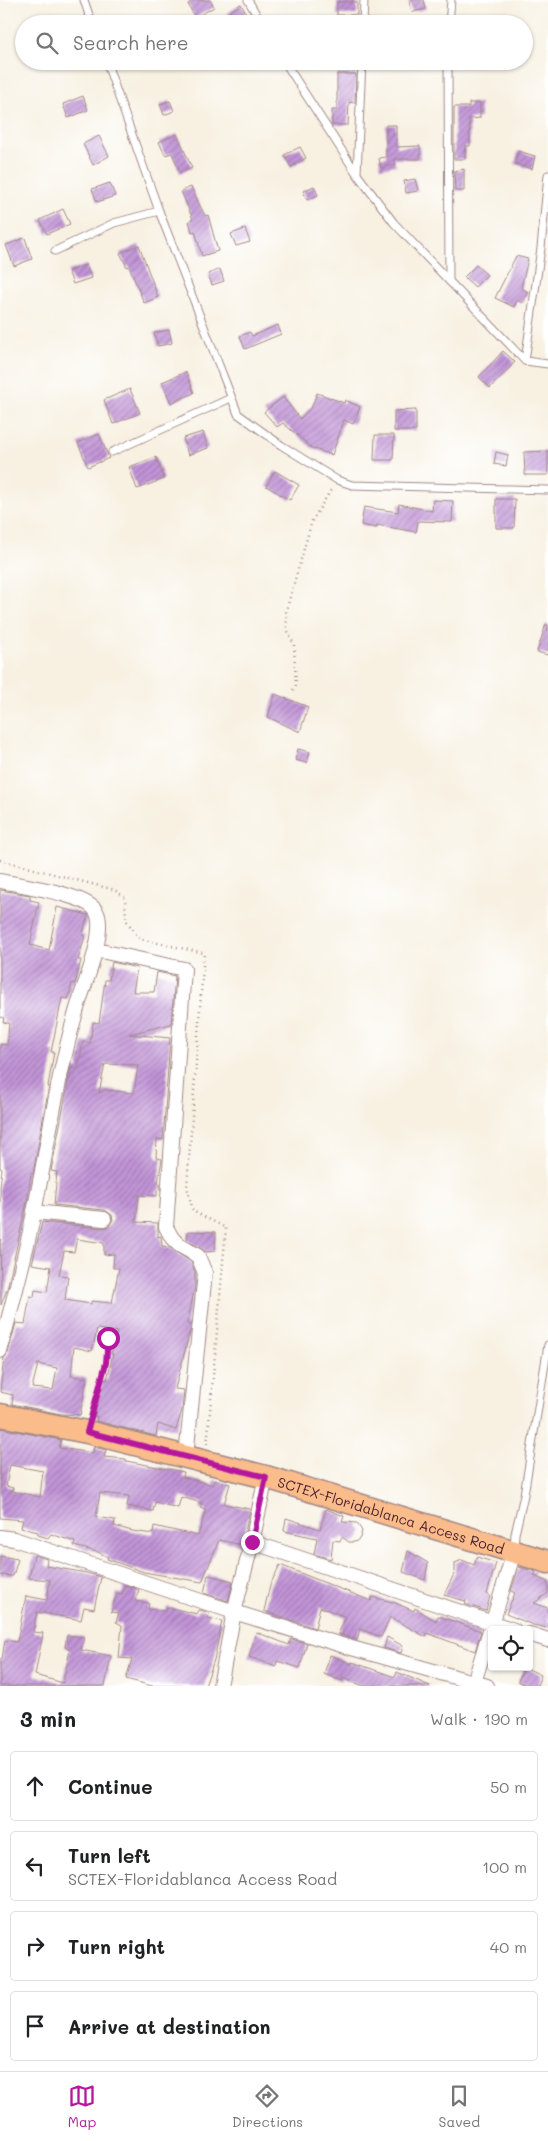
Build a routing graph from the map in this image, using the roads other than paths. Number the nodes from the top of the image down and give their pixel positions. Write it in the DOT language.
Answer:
graph roads {
  1 [pos="84,0"];
  2 [pos="248,0"];
  3 [pos="364,0"];
  4 [pos="450,0"];
  5 [pos="89,15"];
  6 [pos="257,15"];
  7 [pos="363,15"];
  8 [pos="450,15"];
  9 [pos="109,70"];
  10 [pos="290,70"];
  11 [pos="362,70"];
  12 [pos="448,70"];
  13 [pos="357,174"];
  14 [pos="548,175"];
  15 [pos="159,211"];
  16 [pos="55,251"];
  17 [pos="449,281"];
  18 [pos="525,361"];
  19 [pos="548,364"];
  20 [pos="231,398"];
  21 [pos="112,452"];
  22 [pos="548,490"];
  23 [pos="0,881"];
  24 [pos="96,950"];
  25 [pos="34,1212"];
  26 [pos="104,1219"];
  27 [pos="548,1345"];
  28 [pos="0,1351"];
  29 [pos="0,1415"];
  30 [pos="186,1456"];
  31 [pos="266,1477"];
  32 [pos="0,1536"];
  33 [pos="252,1542"];
  34 [pos="514,1552"];
  35 [pos="548,1562"];
  36 [pos="234,1612"];
  37 [pos="492,1623"];
  38 [pos="501,1626"];
  39 [pos="533,1635"];
  40 [pos="548,1640"];
  41 [pos="223,1685"];
  42 [pos="478,1685"];
  1 -- 5 [label="lane"];
  2 -- 6 [label="lane"];
  3 -- 7 [label="lane"];
  4 -- 8 [label="lane"];
  9 -- 15 [label="lane"];
  10 -- 13 [label="lane"];
  11 -- 13 [label="lane"];
  12 -- 17 [label="lane"];
  13 -- 17 [label="lane"];
  14 -- 18 [label="lane"];
  15 -- 16 [label="lane"];
  15 -- 20 [label="lane"];
  17 -- 18 [label="lane"];
  18 -- 19 [label="lane"];
  20 -- 21 [label="lane"];
  20 -- 22 [label="lane"];
  23 -- 24 [label="street"];
  24 -- 25 [label="street"];
  24 -- 30 [label="street"];
  25 -- 26 [label="street"];
  25 -- 28 [label="street"];
  27 -- 34 [label="lane"];
  29 -- 30 [label="main road, SCTEX-Floridablanca Access Road"];
  30 -- 31 [label="main road, SCTEX-Floridablanca Access Road"];
  31 -- 33 [label="street"];
  31 -- 34 [label="main road, SCTEX-Floridablanca Access Road"];
  32 -- 36 [label="street"];
  33 -- 36 [label="street"];
  33 -- 37 [label="street"];
  34 -- 35 [label="main road, SCTEX-Floridablanca Access Road"];
  34 -- 37 [label="street"];
  36 -- 41 [label="street"];
  36 -- 42 [label="street"];
  37 -- 38 [label="street"];
  37 -- 42 [label="street"];
  39 -- 40 [label="street"];
}
